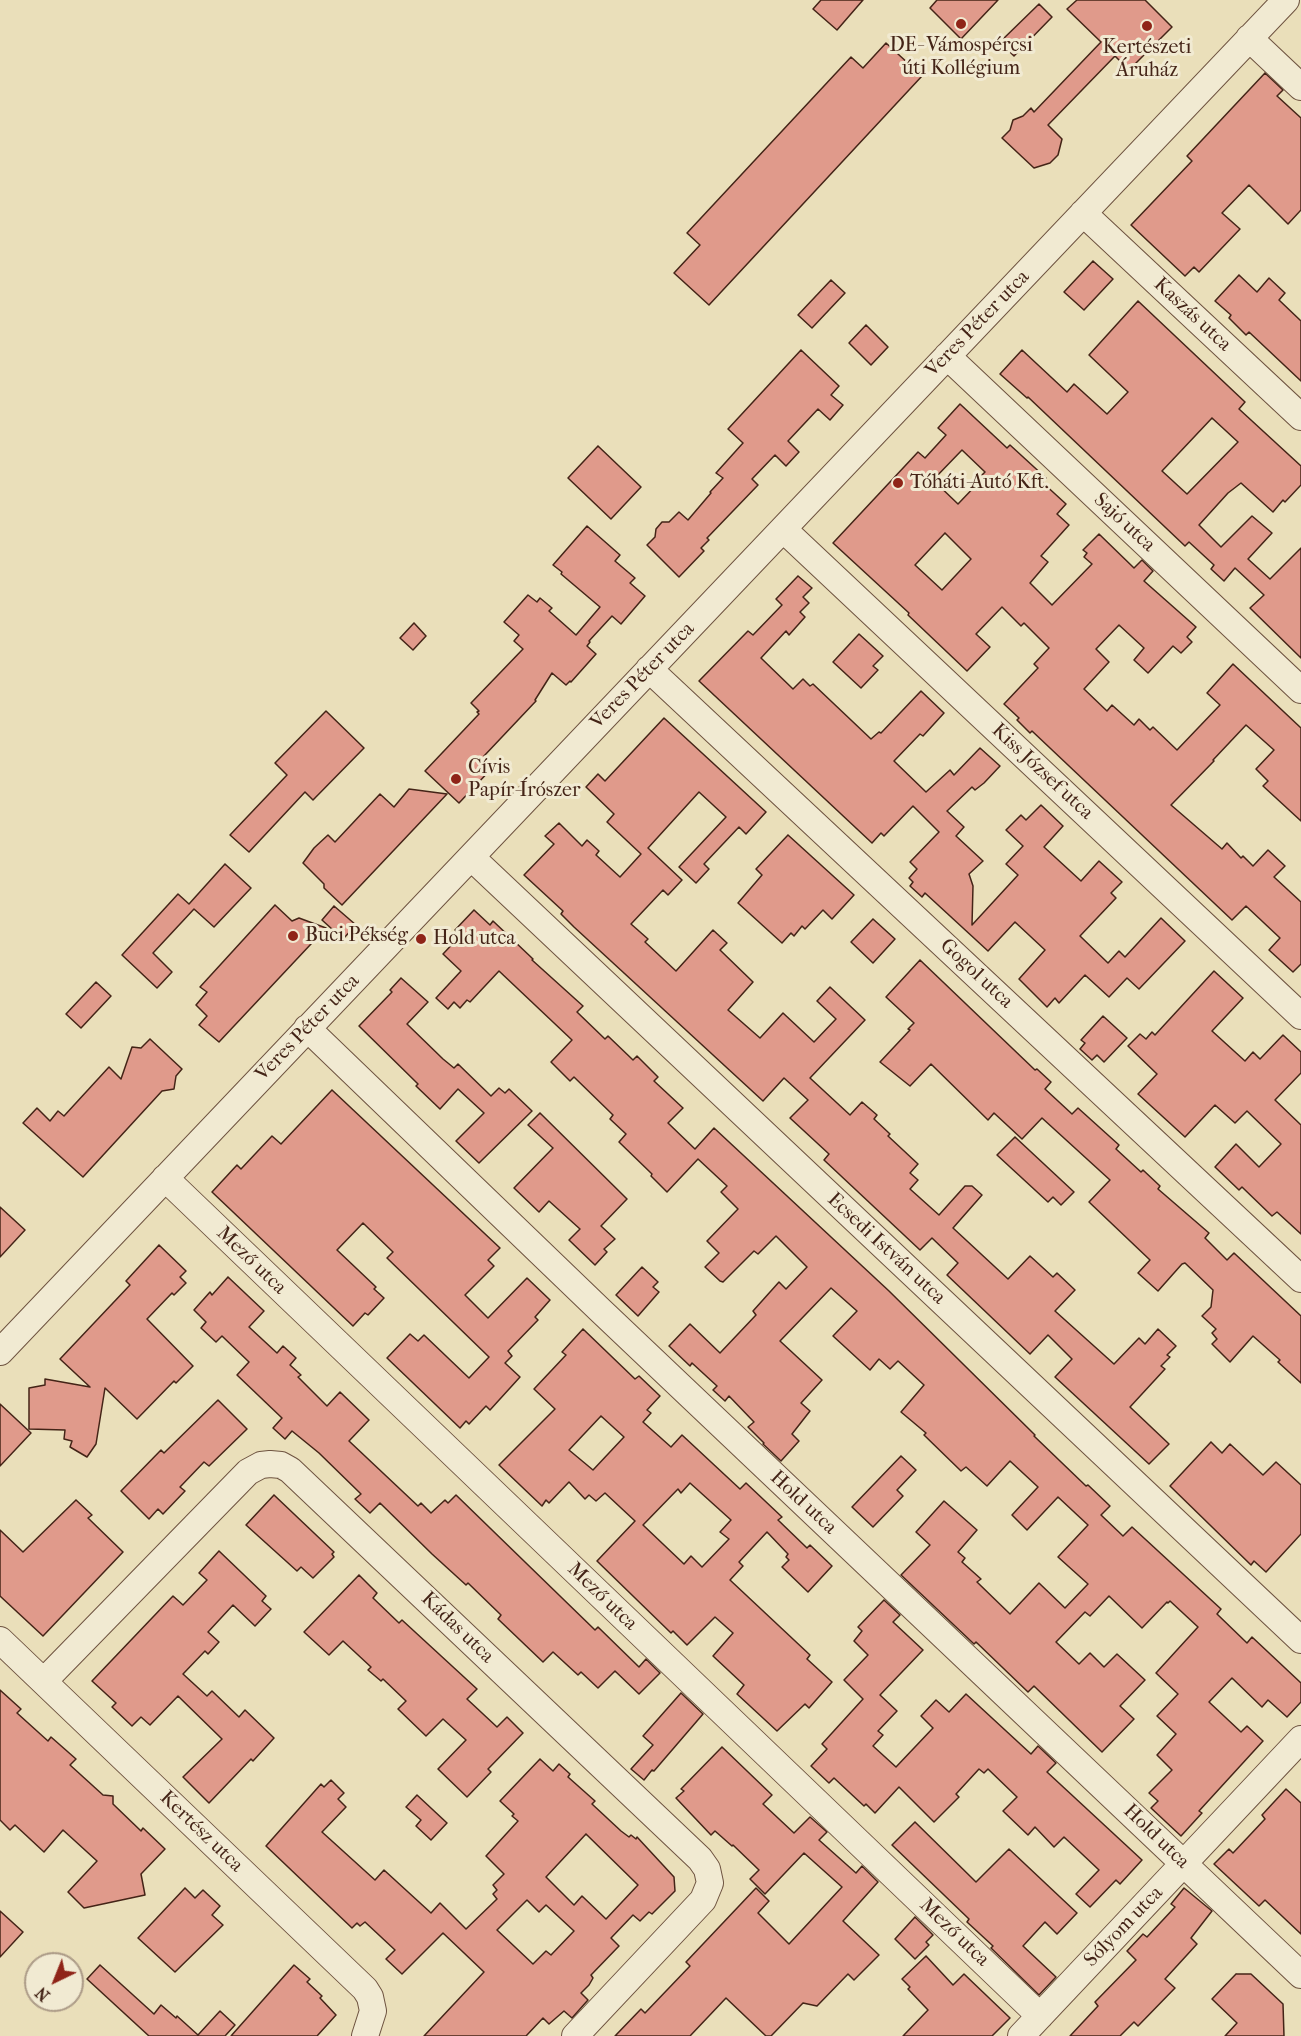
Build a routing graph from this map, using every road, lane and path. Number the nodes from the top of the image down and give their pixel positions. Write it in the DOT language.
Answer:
graph roads {
  1 [pos="1286,0"];
  2 [pos="1249,38"];
  3 [pos="1301,87"];
  4 [pos="1083,213"];
  5 [pos="947,357"];
  6 [pos="1301,417"];
  7 [pos="783,529"];
  8 [pos="650,669"];
  9 [pos="1301,690"];
  10 [pos="471,857"];
  11 [pos="1301,1016"];
  12 [pos="307,1028"];
  13 [pos="165,1178"];
  14 [pos="1301,1280"];
  15 [pos="0,1352"];
  16 [pos="0,1640"];
  17 [pos="1301,1640"];
  18 [pos="44,1682"];
  19 [pos="1301,1739"];
  20 [pos="1184,1864"];
  21 [pos="1301,1975"];
  22 [pos="1040,2016"];
  23 [pos="365,2036"];
  24 [pos="575,2036"];
  25 [pos="1021,2036"];
  1 -- 2 [label="street, Veres Péter utca"];
  2 -- 3 [label="street"];
  2 -- 4 [label="street, Veres Péter utca"];
  4 -- 5 [label="street, Veres Péter utca"];
  4 -- 6 [label="street, Kaszás utca"];
  5 -- 7 [label="street, Veres Péter utca"];
  5 -- 9 [label="street, Sajó utca"];
  7 -- 8 [label="street, Veres Péter utca"];
  7 -- 11 [label="street, Kiss József utca"];
  8 -- 10 [label="street, Veres Péter utca"];
  8 -- 14 [label="street, Gogol utca"];
  10 -- 12 [label="street, Veres Péter utca"];
  10 -- 17 [label="street, Ecsedi István utca"];
  12 -- 13 [label="street, Veres Péter utca"];
  12 -- 20 [label="street, Hold utca"];
  13 -- 15 [label="street, Veres Péter utca"];
  13 -- 22 [label="street, Mező utca"];
  16 -- 18 [label="street, Kertész utca"];
  18 -- 23 [label="street, Kertész utca"];
  18 -- 24 [label="street, Kádas utca"];
  19 -- 20 [label="street, Sólyom utca"];
  20 -- 21 [label="street, Hold utca"];
  20 -- 22 [label="street, Sólyom utca"];
  22 -- 25 [label="street, Sólyom utca"];
}
